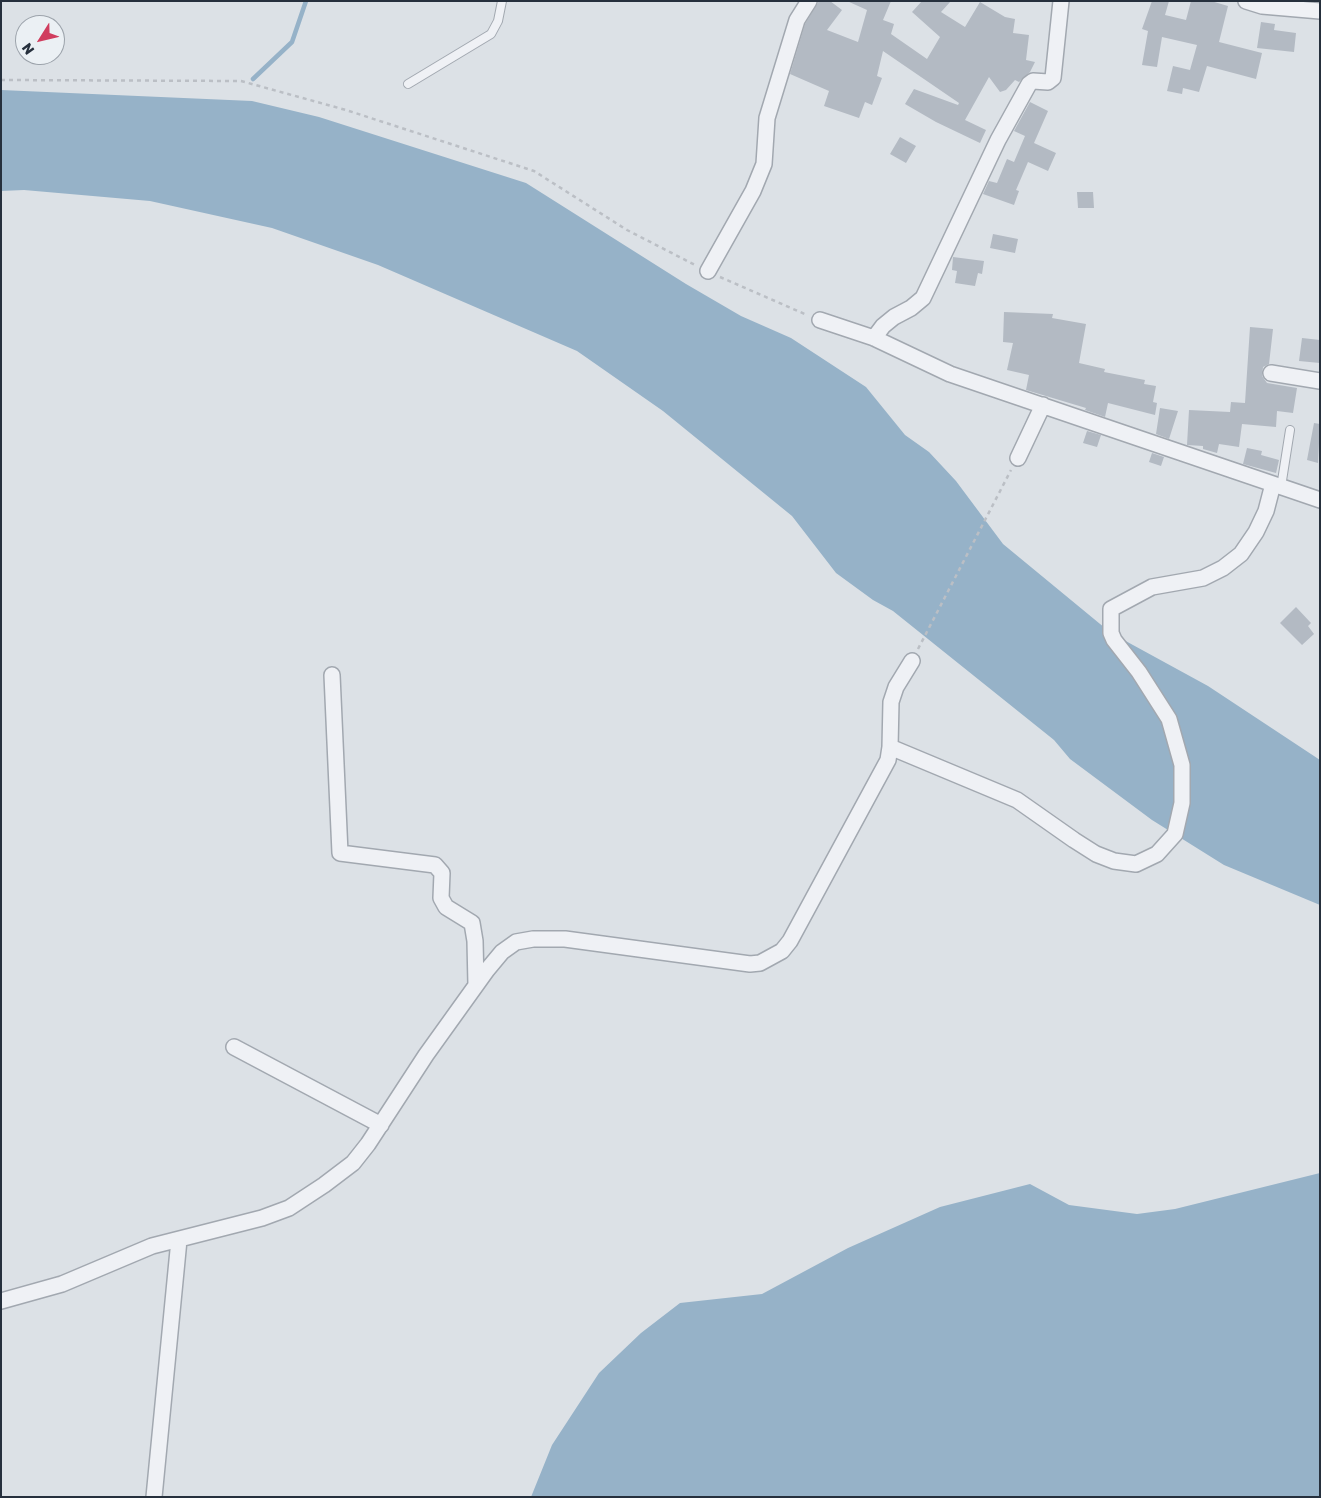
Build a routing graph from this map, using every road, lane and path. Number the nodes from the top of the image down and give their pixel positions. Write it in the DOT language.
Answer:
graph roads {
  1 [pos="502,1"];
  2 [pos="809,1"];
  3 [pos="1061,1"];
  4 [pos="1246,1"];
  5 [pos="1320,11"];
  6 [pos="1,80"];
  7 [pos="408,84"];
  8 [pos="708,271"];
  9 [pos="820,320"];
  10 [pos="874,338"];
  11 [pos="1271,373"];
  12 [pos="1320,381"];
  13 [pos="1043,405"];
  14 [pos="1290,430"];
  15 [pos="1018,458"];
  16 [pos="1277,485"];
  17 [pos="1320,500"];
  18 [pos="912,661"];
  19 [pos="332,675"];
  20 [pos="890,747"];
  21 [pos="476,986"];
  22 [pos="234,1047"];
  23 [pos="381,1125"];
  24 [pos="179,1240"];
  25 [pos="1,1301"];
  26 [pos="154,1497"];
  1 -- 7 [label="lane"];
  2 -- 8 [label="street"];
  3 -- 10 [label="street"];
  4 -- 5 [label="street"];
  6 -- 8 [label="path"];
  8 -- 9 [label="path"];
  9 -- 10 [label="street"];
  10 -- 13 [label="street"];
  11 -- 12 [label="street"];
  13 -- 15 [label="street"];
  13 -- 16 [label="street"];
  14 -- 16 [label="lane"];
  15 -- 18 [label="path"];
  16 -- 17 [label="street"];
  16 -- 20 [label="street"];
  18 -- 20 [label="street"];
  19 -- 21 [label="street"];
  20 -- 21 [label="street"];
  21 -- 23 [label="street"];
  22 -- 23 [label="street"];
  23 -- 24 [label="street"];
  24 -- 25 [label="street"];
  24 -- 26 [label="street"];
}
